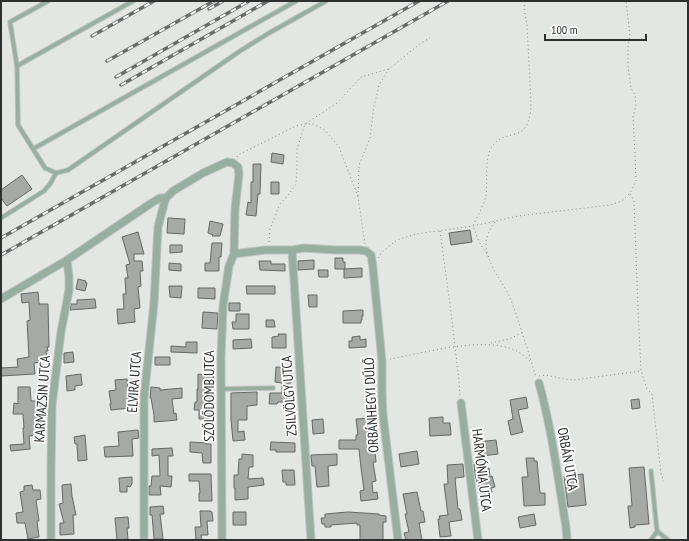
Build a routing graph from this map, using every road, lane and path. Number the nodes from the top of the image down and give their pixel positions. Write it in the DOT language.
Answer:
graph roads {
  1 [pos="48,1"];
  2 [pos="133,1"];
  3 [pos="296,1"];
  4 [pos="326,1"];
  5 [pos="525,1"];
  6 [pos="626,1"];
  7 [pos="430,38"];
  8 [pos="17,66"];
  9 [pos="389,69"];
  10 [pos="305,124"];
  11 [pos="33,149"];
  12 [pos="233,163"];
  13 [pos="56,173"];
  14 [pos="630,193"];
  15 [pos="358,197"];
  16 [pos="166,198"];
  17 [pos="1,218"];
  18 [pos="496,221"];
  19 [pos="473,226"];
  20 [pos="440,231"];
  21 [pos="269,250"];
  22 [pos="292,250"];
  23 [pos="366,251"];
  24 [pos="234,254"];
  25 [pos="488,257"];
  26 [pos="67,260"];
  27 [pos="373,268"];
  28 [pos="1,299"];
  29 [pos="522,333"];
  30 [pos="489,344"];
  31 [pos="455,347"];
  32 [pos="382,361"];
  33 [pos="532,364"];
  34 [pos="641,371"];
  35 [pos="538,380"];
  36 [pos="273,388"];
  37 [pos="222,389"];
  38 [pos="461,404"];
  39 [pos="651,471"];
  40 [pos="664,481"];
  41 [pos="657,531"];
  42 [pos="51,540"];
  43 [pos="144,540"];
  44 [pos="222,540"];
  45 [pos="311,540"];
  46 [pos="398,540"];
  47 [pos="478,540"];
  48 [pos="567,540"];
  49 [pos="651,540"];
  50 [pos="668,540"];
  1 -- 8 [label="lane"];
  2 -- 8 [label="lane"];
  3 -- 11 [label="lane"];
  4 -- 13 [label="lane"];
  5 -- 19 [label="path"];
  6 -- 14 [label="path"];
  7 -- 9 [label="path"];
  8 -- 11 [label="lane"];
  9 -- 10 [label="path"];
  9 -- 15 [label="path"];
  10 -- 12 [label="path"];
  10 -- 15 [label="path"];
  10 -- 21 [label="path"];
  11 -- 13 [label="lane"];
  12 -- 16 [label="street"];
  12 -- 24 [label="street, SZŐLŐDOMB UTCA"];
  13 -- 17 [label="lane"];
  14 -- 18 [label="path"];
  14 -- 34 [label="path"];
  15 -- 23 [label="path"];
  16 -- 26 [label="street"];
  16 -- 43 [label="street, ELVIRA UTCA"];
  18 -- 19 [label="path"];
  18 -- 25 [label="path"];
  19 -- 20 [label="path"];
  19 -- 25 [label="path"];
  20 -- 27 [label="path"];
  20 -- 31 [label="path"];
  21 -- 22 [label="street"];
  21 -- 24 [label="street"];
  22 -- 23 [label="street"];
  22 -- 45 [label="street, ZSILVÖLGY UTCA"];
  23 -- 27 [label="street"];
  24 -- 37 [label="street, SZŐLŐDOMB UTCA"];
  25 -- 29 [label="path"];
  26 -- 28 [label="street"];
  26 -- 42 [label="street, KARMAZSIN UTCA"];
  27 -- 32 [label="street, ORBÁNHEGYI DŰLŐ"];
  29 -- 30 [label="path"];
  29 -- 33 [label="path"];
  30 -- 31 [label="path"];
  30 -- 33 [label="path"];
  31 -- 32 [label="path"];
  31 -- 38 [label="path"];
  32 -- 46 [label="street, ORBÁNHEGYI DŰLŐ"];
  33 -- 35 [label="path"];
  34 -- 35 [label="path"];
  34 -- 40 [label="path"];
  35 -- 48 [label="street, ORBÁN UTCA"];
  36 -- 37 [label="lane"];
  37 -- 44 [label="street, SZŐLŐDOMB UTCA"];
  38 -- 47 [label="street, HARMÓNIA UTCA"];
  39 -- 41 [label="lane"];
  41 -- 49 [label="lane"];
  41 -- 50 [label="lane"];
}
